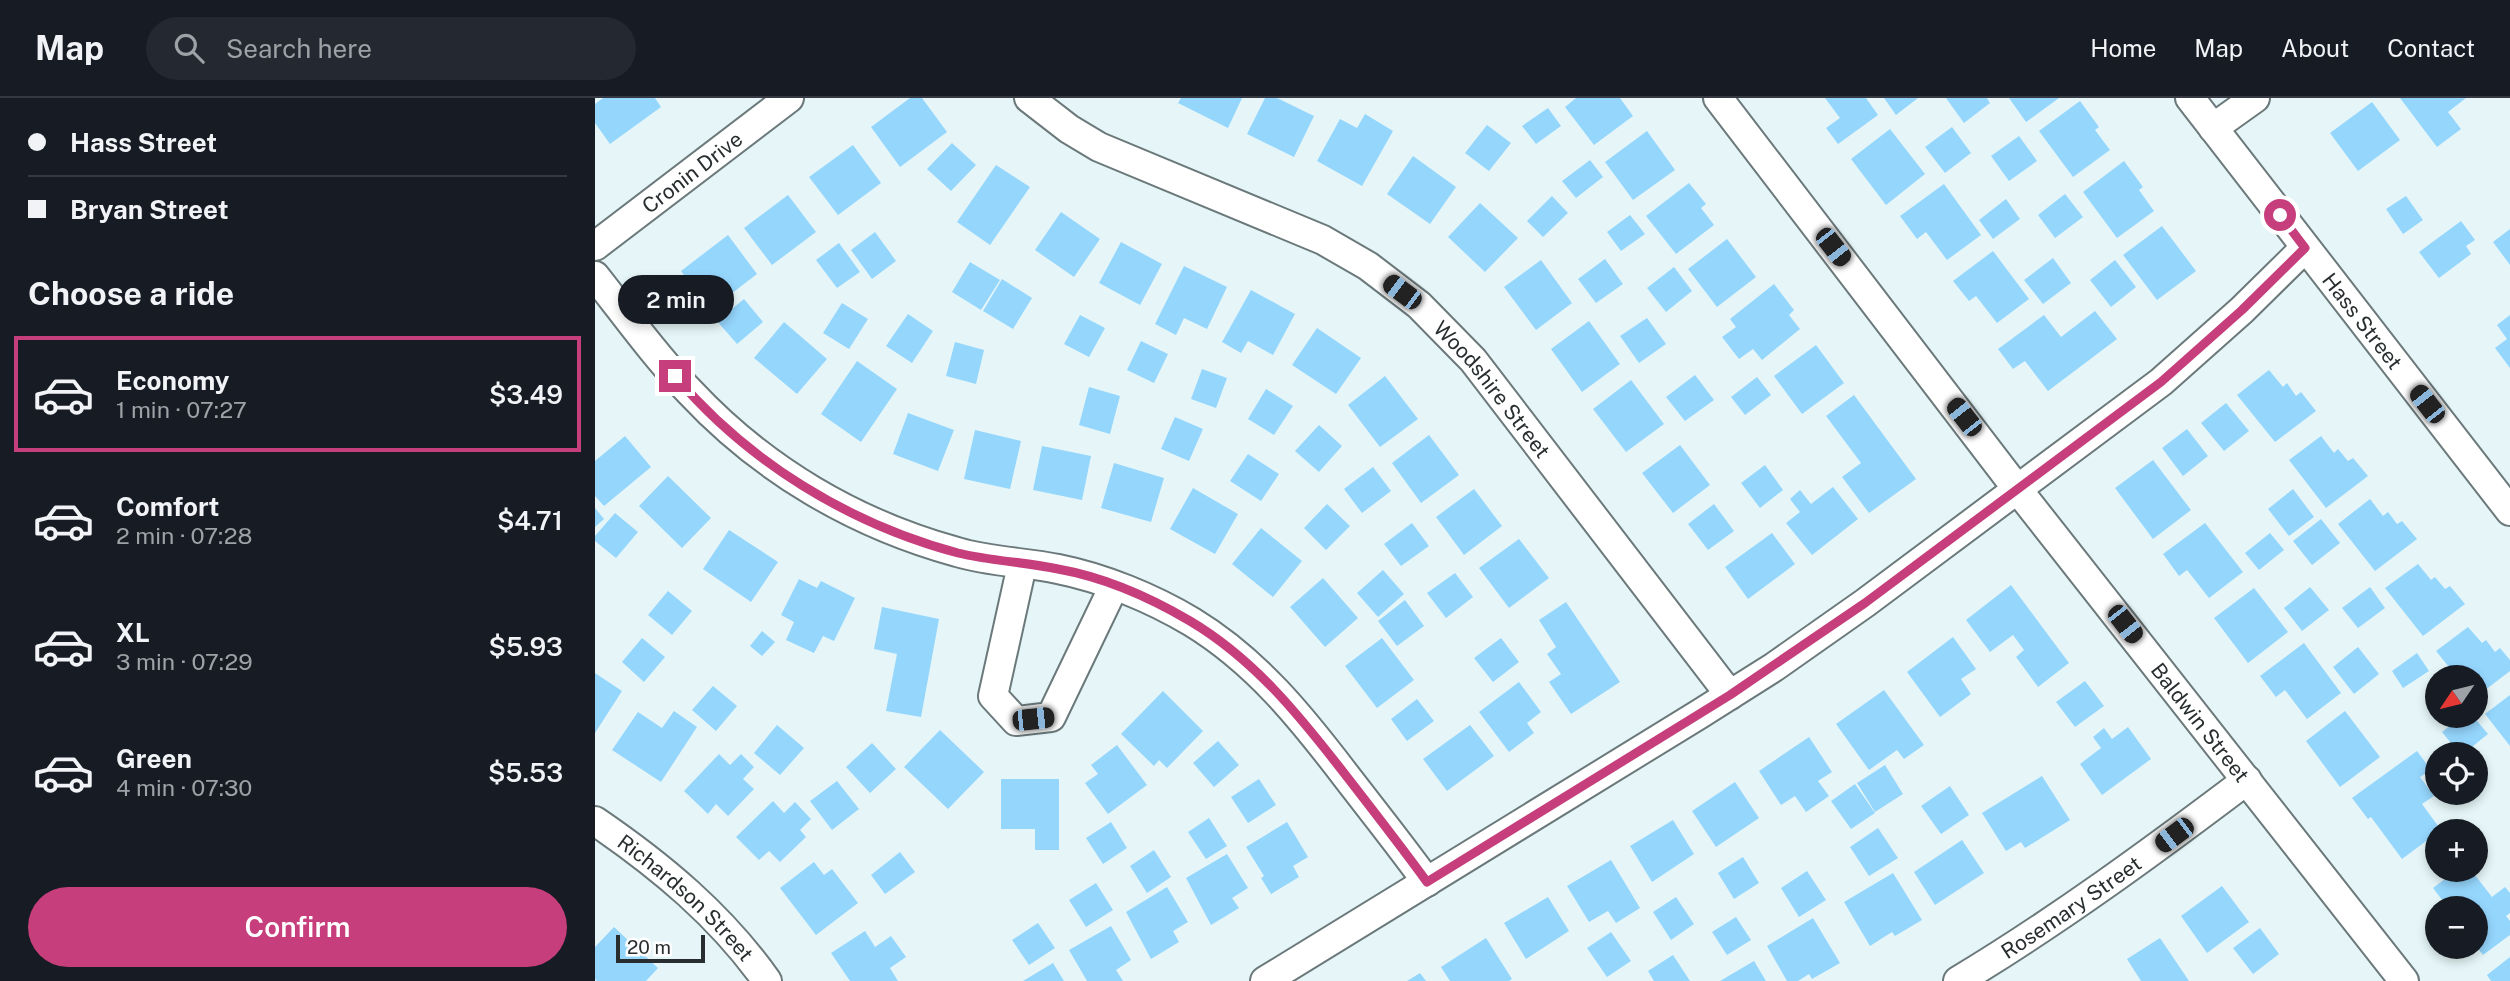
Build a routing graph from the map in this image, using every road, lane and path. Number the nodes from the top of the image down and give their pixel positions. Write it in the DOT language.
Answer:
graph roads {
  1 [pos="789,98"];
  2 [pos="1029,98"];
  3 [pos="1718,98"];
  4 [pos="2190,98"];
  5 [pos="2255,98"];
  6 [pos="2213,128"];
  7 [pos="595,246"];
  8 [pos="2305,248"];
  9 [pos="595,276"];
  10 [pos="2018,490"];
  11 [pos="2510,511"];
  12 [pos="1022,565"];
  13 [pos="1114,586"];
  14 [pos="1730,695"];
  15 [pos="2247,780"];
  16 [pos="595,821"];
  17 [pos="1427,882"];
  18 [pos="767,981"];
  19 [pos="1265,981"];
  20 [pos="1958,981"];
  21 [pos="2404,981"];
  1 -- 7 [label="street, Cronin Drive"];
  2 -- 14 [label="street, Woodshire Street"];
  3 -- 10 [label="street, Baldwin Street"];
  4 -- 6 [label="street, Hass Street"];
  5 -- 6 [label="street"];
  6 -- 8 [label="street, Hass Street"];
  8 -- 10 [label="street"];
  8 -- 11 [label="street, Hass Street"];
  9 -- 12 [label="street"];
  10 -- 14 [label="street"];
  10 -- 15 [label="street, Baldwin Street"];
  12 -- 13 [label="street"];
  12 -- 13 [label="street"];
  13 -- 17 [label="street"];
  14 -- 17 [label="street"];
  15 -- 20 [label="street, Rosemary Street"];
  15 -- 21 [label="street, Baldwin Street"];
  16 -- 18 [label="street, Richardson Street"];
  17 -- 19 [label="street"];
}
